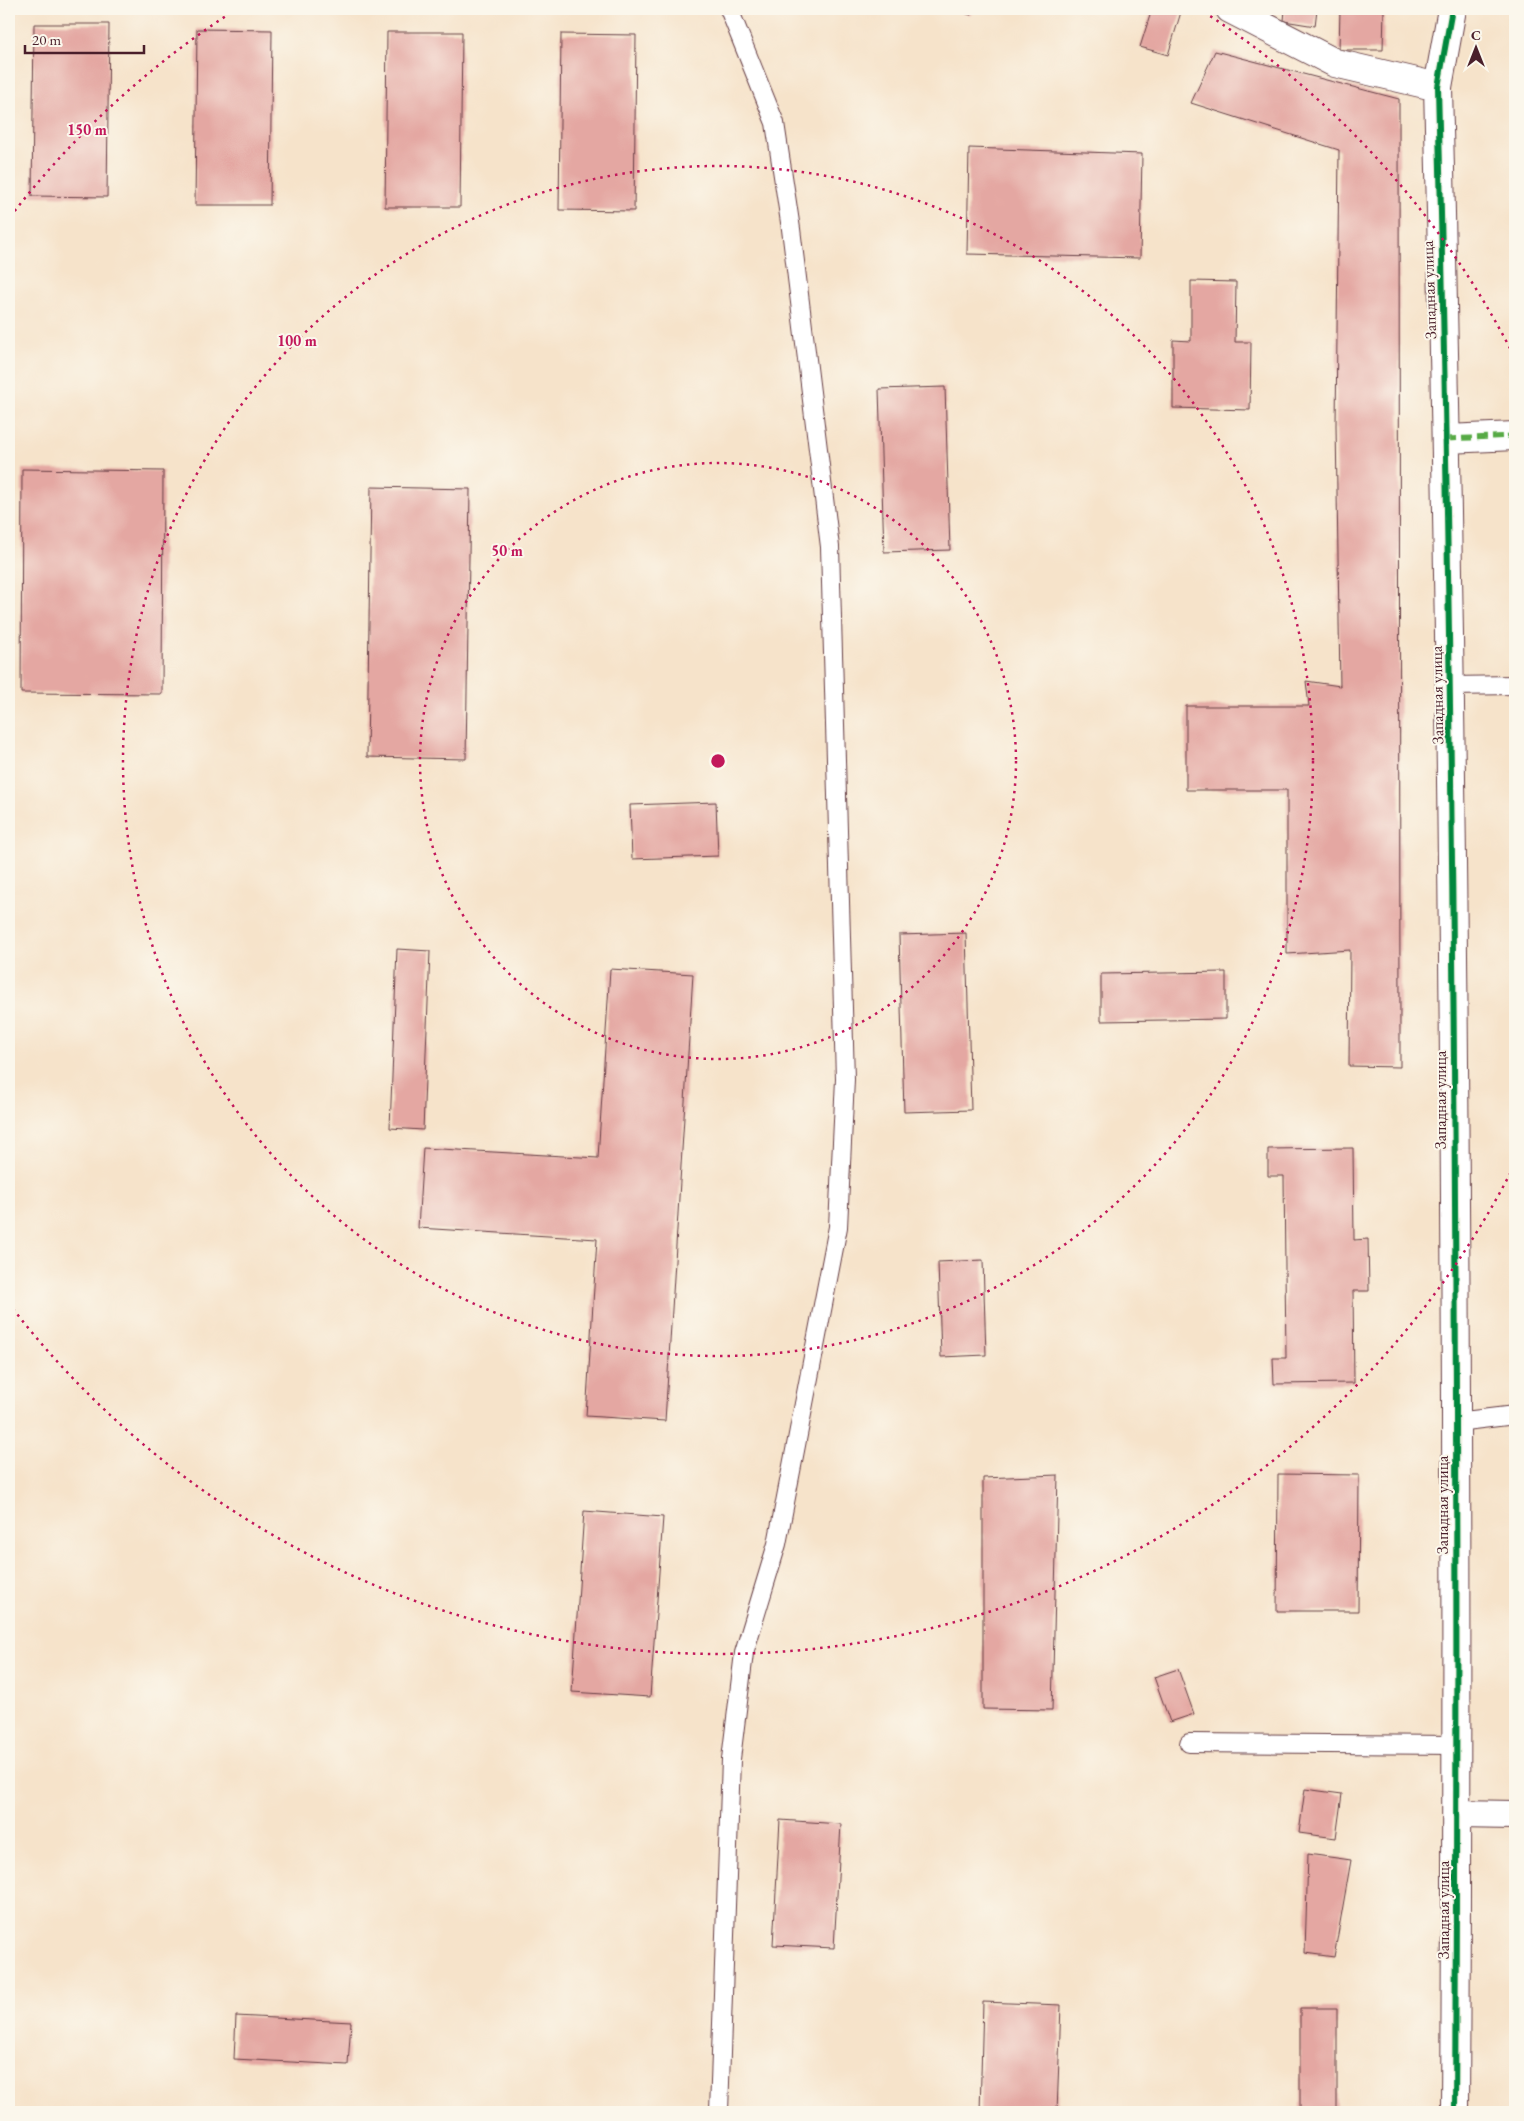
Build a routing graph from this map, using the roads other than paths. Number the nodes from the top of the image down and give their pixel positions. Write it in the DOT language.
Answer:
graph roads {
  1 [pos="729,9"];
  2 [pos="1230,9"];
  3 [pos="1452,9"];
  4 [pos="1438,87"];
  5 [pos="1515,436"];
  6 [pos="1447,439"];
  7 [pos="1515,685"];
  8 [pos="1451,686"];
  9 [pos="1515,1415"];
  10 [pos="1456,1422"];
  11 [pos="1188,1743"];
  12 [pos="1458,1745"];
  13 [pos="1457,1814"];
  14 [pos="1515,1815"];
  15 [pos="719,2112"];
  16 [pos="1456,2112"];
  1 -- 15 [label="lane"];
  2 -- 4 [label="street"];
  3 -- 4 [label="street, Западная улица"];
  4 -- 6 [label="street, Западная улица"];
  5 -- 6 [label="street"];
  6 -- 8 [label="street, Западная улица"];
  7 -- 8 [label="lane"];
  8 -- 10 [label="street, Западная улица"];
  9 -- 10 [label="lane"];
  10 -- 12 [label="street, Западная улица"];
  11 -- 12 [label="lane"];
  12 -- 13 [label="street, Западная улица"];
  13 -- 14 [label="street"];
  13 -- 16 [label="street, Западная улица"];
}
